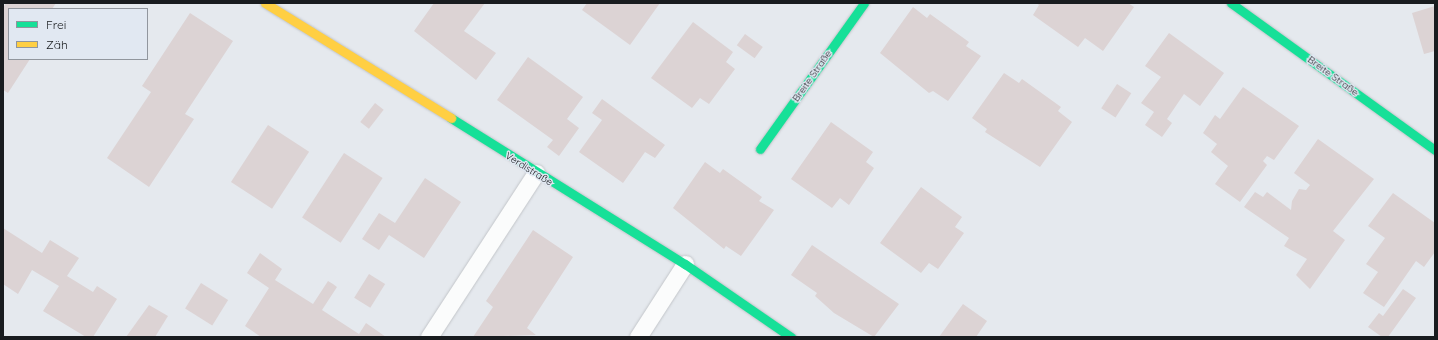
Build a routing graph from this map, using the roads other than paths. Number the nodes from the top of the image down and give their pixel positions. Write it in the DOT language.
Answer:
graph roads {
  1 [pos="266,3"];
  2 [pos="864,3"];
  3 [pos="1230,3"];
  4 [pos="760,149"];
  5 [pos="1435,150"];
  6 [pos="536,173"];
  7 [pos="685,264"];
  8 [pos="429,337"];
  9 [pos="638,337"];
  10 [pos="791,337"];
  1 -- 6 [label="street, Verdistraße"];
  2 -- 4 [label="street, Breite Straße"];
  3 -- 5 [label="street, Breite Straße"];
  6 -- 7 [label="street, Verdistraße"];
  6 -- 8 [label="lane"];
  7 -- 9 [label="lane"];
  7 -- 10 [label="street, Verdistraße"];
}
